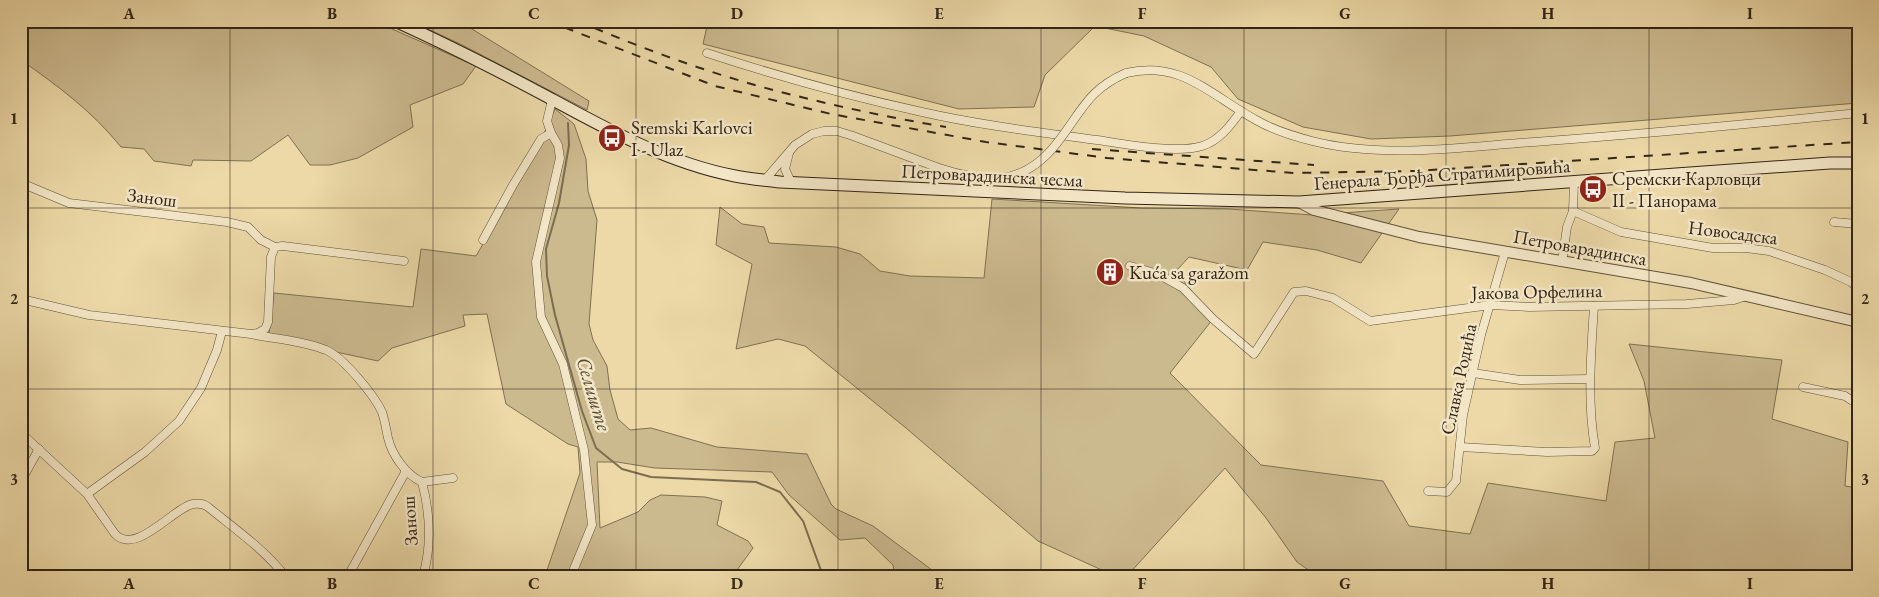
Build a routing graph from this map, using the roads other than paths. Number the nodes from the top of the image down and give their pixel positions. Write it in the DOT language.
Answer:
graph roads {
  1 [pos="395,21"];
  2 [pos="707,53"];
  3 [pos="552,100"];
  4 [pos="1241,112"];
  5 [pos="1858,113"];
  6 [pos="551,133"];
  7 [pos="790,150"];
  8 [pos="1858,163"];
  9 [pos="765,180"];
  10 [pos="791,182"];
  11 [pos="1574,182"];
  12 [pos="21,183"];
  13 [pos="1299,202"];
  14 [pos="1573,211"];
  15 [pos="1834,222"];
  16 [pos="1858,224"];
  17 [pos="483,240"];
  18 [pos="275,247"];
  19 [pos="1505,252"];
  20 [pos="404,260"];
  21 [pos="1562,262"];
  22 [pos="1130,266"];
  23 [pos="1858,288"];
  24 [pos="1747,296"];
  25 [pos="21,299"];
  26 [pos="1491,305"];
  27 [pos="1594,306"];
  28 [pos="1858,322"];
  29 [pos="222,331"];
  30 [pos="251,334"];
  31 [pos="1473,372"];
  32 [pos="1590,379"];
  33 [pos="1803,387"];
  34 [pos="1858,402"];
  35 [pos="21,433"];
  36 [pos="1460,447"];
  37 [pos="39,449"];
  38 [pos="406,471"];
  39 [pos="453,478"];
  40 [pos="21,481"];
  41 [pos="422,482"];
  42 [pos="1428,491"];
  43 [pos="87,494"];
  44 [pos="285,576"];
  45 [pos="348,576"];
  46 [pos="423,576"];
  47 [pos="571,576"];
  1 -- 3 [label="main road, Петроварадинска чесма"];
  2 -- 4 [label="street"];
  3 -- 6 [label="street"];
  3 -- 9 [label="main road, Петроварадинска чесма"];
  4 -- 5 [label="street"];
  4 -- 7 [label="street, bridge"];
  6 -- 17 [label="street"];
  6 -- 47 [label="street"];
  7 -- 9 [label="street"];
  7 -- 10 [label="street"];
  8 -- 11 [label="main road, Генерала Ђорђа Стратимировића"];
  9 -- 10 [label="main road, Петроварадинска чесма"];
  10 -- 13 [label="main road, Петроварадинска чесма"];
  11 -- 13 [label="main road, Генерала Ђорђа Стратимировића"];
  11 -- 14 [label="street"];
  12 -- 18 [label="street, Занош"];
  13 -- 19 [label="street, Петроварадинска"];
  14 -- 21 [label="street"];
  14 -- 23 [label="street, Новосадска"];
  15 -- 16 [label="street"];
  18 -- 20 [label="street"];
  18 -- 30 [label="street"];
  19 -- 21 [label="street, Петроварадинска"];
  19 -- 26 [label="street, Славка Родића"];
  21 -- 24 [label="street, Петроварадинска"];
  22 -- 26 [label="street, Јакова Орфелина"];
  24 -- 27 [label="street, Јакова Орфелина"];
  24 -- 28 [label="street, Петроварадинска"];
  25 -- 29 [label="street, Занош"];
  26 -- 27 [label="street, Јакова Орфелина"];
  26 -- 31 [label="street, Славка Родића"];
  27 -- 32 [label="street"];
  29 -- 30 [label="street, Занош"];
  29 -- 43 [label="street"];
  30 -- 38 [label="street, Занош"];
  31 -- 32 [label="street"];
  31 -- 36 [label="street, Славка Родића"];
  32 -- 36 [label="street"];
  33 -- 34 [label="street"];
  35 -- 37 [label="street"];
  36 -- 42 [label="street, Славка Родића"];
  37 -- 40 [label="street"];
  37 -- 43 [label="street"];
  38 -- 41 [label="street, Занош"];
  38 -- 45 [label="street, Занош"];
  39 -- 41 [label="street"];
  41 -- 46 [label="street, Занош"];
  43 -- 44 [label="street"];
}
